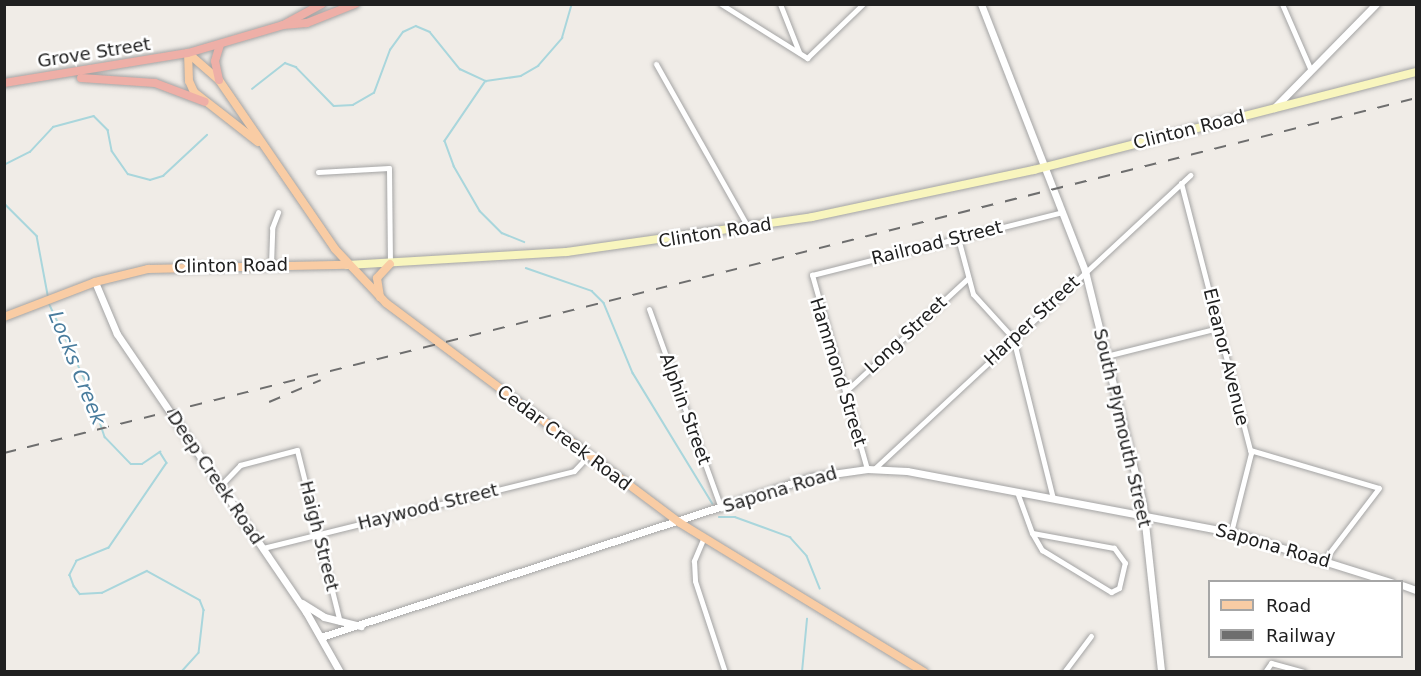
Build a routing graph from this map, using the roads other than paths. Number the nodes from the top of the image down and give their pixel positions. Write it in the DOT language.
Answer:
graph roads {
  1 [pos="322,4"];
  2 [pos="355,4"];
  3 [pos="721,4"];
  4 [pos="780,4"];
  5 [pos="863,4"];
  6 [pos="981,4"];
  7 [pos="1282,4"];
  8 [pos="1376,4"];
  9 [pos="283,25"];
  10 [pos="220,45"];
  11 [pos="188,53"];
  12 [pos="800,53"];
  13 [pos="656,64"];
  14 [pos="1310,68"];
  15 [pos="1416,72"];
  16 [pos="62,77"];
  17 [pos="219,80"];
  18 [pos="4,82"];
  19 [pos="205,102"];
  20 [pos="1274,108"];
  21 [pos="258,141"];
  22 [pos="1045,167"];
  23 [pos="318,172"];
  24 [pos="1190,175"];
  25 [pos="1181,183"];
  26 [pos="278,212"];
  27 [pos="1062,212"];
  28 [pos="748,228"];
  29 [pos="958,238"];
  30 [pos="347,264"];
  31 [pos="390,264"];
  32 [pos="271,266"];
  33 [pos="1085,271"];
  34 [pos="812,275"];
  35 [pos="968,278"];
  36 [pos="95,282"];
  37 [pos="380,297"];
  38 [pos="649,309"];
  39 [pos="9,315"];
  40 [pos="1218,328"];
  41 [pos="1012,338"];
  42 [pos="1106,357"];
  43 [pos="845,392"];
  44 [pos="1250,450"];
  45 [pos="588,456"];
  46 [pos="871,469"];
  47 [pos="221,485"];
  48 [pos="1017,492"];
  49 [pos="1053,498"];
  50 [pos="721,509"];
  51 [pos="1144,515"];
  52 [pos="680,523"];
  53 [pos="1231,532"];
  54 [pos="1032,533"];
  55 [pos="318,534"];
  56 [pos="704,537"];
  57 [pos="263,548"];
  58 [pos="1324,561"];
  59 [pos="1385,580"];
  60 [pos="297,599"];
  61 [pos="340,622"];
  62 [pos="363,626"];
  63 [pos="1091,636"];
  64 [pos="321,637"];
  65 [pos="340,672"];
  66 [pos="725,672"];
  67 [pos="924,672"];
  68 [pos="1064,672"];
  69 [pos="1161,672"];
  70 [pos="1265,672"];
  71 [pos="1304,672"];
  1 -- 9 [label="highway"];
  2 -- 9 [label="highway"];
  3 -- 12 [label="street"];
  4 -- 12 [label="street"];
  5 -- 12 [label="street"];
  6 -- 22 [label="street, South Plymouth Street"];
  7 -- 14 [label="street"];
  8 -- 14 [label="street"];
  9 -- 10 [label="highway, Grove Street"];
  10 -- 11 [label="highway, Grove Street"];
  10 -- 17 [label="highway"];
  11 -- 16 [label="highway, Grove Street"];
  11 -- 17 [label="main road, Cedar Creek Road"];
  11 -- 19 [label="main road, Cedar Creek Road"];
  13 -- 28 [label="street"];
  14 -- 20 [label="street"];
  15 -- 20 [label="main road, Clinton Road"];
  16 -- 18 [label="highway, Grove Street"];
  16 -- 19 [label="highway"];
  17 -- 21 [label="main road, Cedar Creek Road"];
  19 -- 21 [label="main road, Cedar Creek Road"];
  20 -- 22 [label="main road, Clinton Road"];
  21 -- 30 [label="main road, Cedar Creek Road"];
  22 -- 27 [label="street, South Plymouth Street"];
  22 -- 28 [label="main road, Clinton Road"];
  23 -- 31 [label="street"];
  24 -- 25 [label="street, Harper Street"];
  25 -- 33 [label="street, Harper Street"];
  25 -- 40 [label="street, Eleanor Avenue"];
  26 -- 32 [label="street"];
  27 -- 29 [label="street, Railroad Street"];
  27 -- 33 [label="street, South Plymouth Street"];
  28 -- 31 [label="main road, Clinton Road"];
  29 -- 34 [label="street, Railroad Street"];
  29 -- 35 [label="street"];
  30 -- 31 [label="main road, Clinton Road"];
  30 -- 32 [label="main road, Clinton Road"];
  30 -- 37 [label="main road, Cedar Creek Road"];
  31 -- 37 [label="main road"];
  32 -- 36 [label="main road, Clinton Road"];
  33 -- 41 [label="street, Harper Street"];
  33 -- 42 [label="street, South Plymouth Street"];
  34 -- 43 [label="street, Hammond Street"];
  35 -- 41 [label="street"];
  35 -- 43 [label="street, Long Street"];
  36 -- 39 [label="main road, Clinton Road"];
  36 -- 47 [label="street, Deep Creek Road"];
  37 -- 45 [label="main road, Cedar Creek Road"];
  38 -- 50 [label="street, Alphin Street"];
  40 -- 42 [label="street"];
  40 -- 44 [label="street, Eleanor Avenue"];
  41 -- 46 [label="street, Harper Street"];
  41 -- 49 [label="street"];
  42 -- 51 [label="street, South Plymouth Street"];
  43 -- 46 [label="street, Hammond Street"];
  44 -- 53 [label="street, Eleanor Avenue"];
  44 -- 58 [label="street"];
  45 -- 52 [label="main road, Cedar Creek Road"];
  45 -- 55 [label="street, Haywood Street"];
  46 -- 48 [label="street, Sapona Road"];
  46 -- 50 [label="street, Sapona Road"];
  47 -- 55 [label="street, Haigh Street"];
  47 -- 57 [label="street, Deep Creek Road"];
  48 -- 49 [label="street, Sapona Road"];
  48 -- 54 [label="street"];
  49 -- 51 [label="street, Sapona Road"];
  50 -- 52 [label="street, Sapona Road"];
  51 -- 53 [label="street, Sapona Road"];
  51 -- 69 [label="street, South Plymouth Street"];
  52 -- 56 [label="main road, Cedar Creek Road"];
  52 -- 62 [label="street, Sapona Road"];
  53 -- 58 [label="street, Sapona Road"];
  54 -- 54 [label="street"];
  55 -- 57 [label="street, Haywood Street"];
  55 -- 61 [label="street, Haigh Street"];
  56 -- 66 [label="street"];
  56 -- 67 [label="main road, Cedar Creek Road"];
  57 -- 60 [label="street, Deep Creek Road"];
  58 -- 59 [label="street, Sapona Road"];
  60 -- 61 [label="street"];
  60 -- 64 [label="street, Deep Creek Road"];
  61 -- 62 [label="street"];
  62 -- 64 [label="street, Sapona Road"];
  63 -- 68 [label="street"];
  64 -- 65 [label="street, Deep Creek Road"];
  70 -- 71 [label="street"];
}
